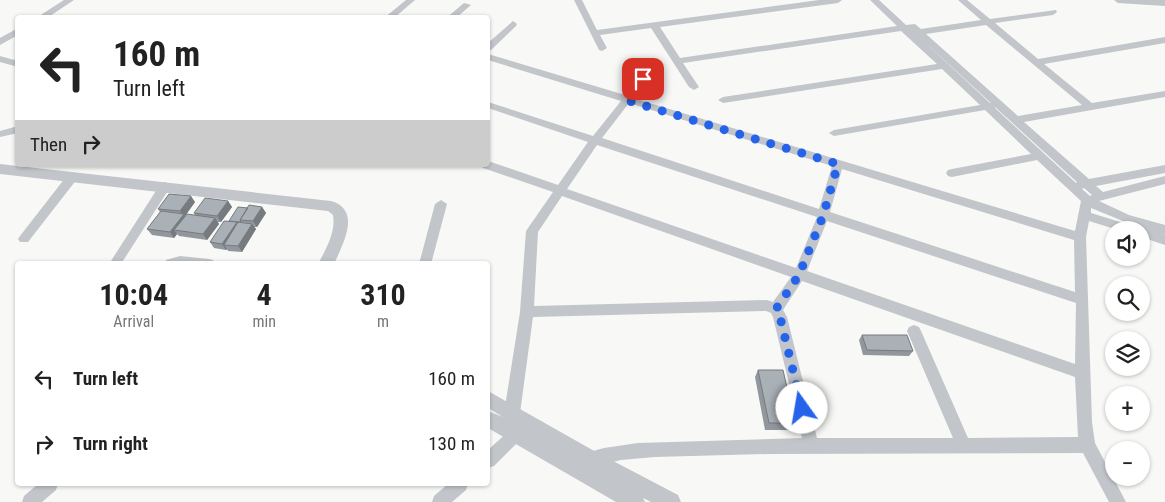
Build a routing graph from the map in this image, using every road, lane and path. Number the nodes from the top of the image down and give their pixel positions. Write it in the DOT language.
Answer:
graph roads {
  1 [pos="70,0"];
  2 [pos="411,0"];
  3 [pos="578,0"];
  4 [pos="838,0"];
  5 [pos="874,0"];
  6 [pos="885,0"];
  7 [pos="962,0"];
  8 [pos="1118,0"];
  9 [pos="1162,0"];
  10 [pos="806,2"];
  11 [pos="1165,3"];
  12 [pos="467,5"];
  13 [pos="1053,12"];
  14 [pos="45,15"];
  15 [pos="392,15"];
  16 [pos="454,15"];
  17 [pos="988,21"];
  18 [pos="513,24"];
  19 [pos="654,25"];
  20 [pos="911,30"];
  21 [pos="15,33"];
  22 [pos="594,33"];
  23 [pos="1165,40"];
  24 [pos="0,42"];
  25 [pos="490,46"];
  26 [pos="602,48"];
  27 [pos="490,58"];
  28 [pos="0,59"];
  29 [pos="679,61"];
  30 [pos="1037,62"];
  31 [pos="15,63"];
  32 [pos="942,66"];
  33 [pos="643,79"];
  34 [pos="694,88"];
  35 [pos="1165,94"];
  36 [pos="626,100"];
  37 [pos="723,100"];
  38 [pos="998,104"];
  39 [pos="490,106"];
  40 [pos="1089,106"];
  41 [pos="986,107"];
  42 [pos="1015,120"];
  43 [pos="15,130"];
  44 [pos="834,133"];
  45 [pos="0,134"];
  46 [pos="595,140"];
  47 [pos="1038,156"];
  48 [pos="838,164"];
  49 [pos="490,166"];
  50 [pos="0,169"];
  51 [pos="1165,169"];
  52 [pos="952,173"];
  53 [pos="73,176"];
  54 [pos="1165,180"];
  55 [pos="1085,184"];
  56 [pos="165,186"];
  57 [pos="1073,188"];
  58 [pos="560,191"];
  59 [pos="1100,196"];
  60 [pos="1087,200"];
  61 [pos="441,204"];
  62 [pos="1084,215"];
  63 [pos="823,216"];
  64 [pos="1105,221"];
  65 [pos="1165,230"];
  66 [pos="1150,235"];
  67 [pos="1080,237"];
  68 [pos="24,239"];
  69 [pos="1165,240"];
  70 [pos="116,261"];
  71 [pos="327,261"];
  72 [pos="426,261"];
  73 [pos="799,275"];
  74 [pos="1081,300"];
  75 [pos="776,309"];
  76 [pos="527,312"];
  77 [pos="914,331"];
  78 [pos="1082,373"];
  79 [pos="490,400"];
  80 [pos="512,413"];
  81 [pos="490,421"];
  82 [pos="515,435"];
  83 [pos="811,445"];
  84 [pos="1087,445"];
  85 [pos="964,446"];
  86 [pos="490,458"];
  87 [pos="582,463"];
  88 [pos="48,486"];
  89 [pos="458,486"];
  90 [pos="30,502"];
  91 [pos="440,502"];
  92 [pos="635,502"];
  93 [pos="672,502"];
  94 [pos="1118,502"];
  1 -- 14 [label="street"];
  2 -- 15 [label="street"];
  3 -- 22 [label="street"];
  4 -- 10 [label="street"];
  5 -- 20 [label="street"];
  6 -- 20 [label="street"];
  7 -- 17 [label="street"];
  8 -- 11 [label="street"];
  9 -- 11 [label="street"];
  10 -- 19 [label="street"];
  12 -- 16 [label="street"];
  13 -- 17 [label="street"];
  17 -- 20 [label="street"];
  17 -- 30 [label="street"];
  18 -- 25 [label="street"];
  19 -- 22 [label="street"];
  19 -- 29 [label="street"];
  20 -- 29 [label="street"];
  20 -- 32 [label="street"];
  20 -- 38 [label="street"];
  21 -- 24 [label="street"];
  22 -- 26 [label="street"];
  23 -- 30 [label="street"];
  27 -- 36 [label="street"];
  28 -- 31 [label="street"];
  29 -- 34 [label="street"];
  30 -- 40 [label="street"];
  32 -- 37 [label="street"];
  32 -- 41 [label="street"];
  33 -- 36 [label="street"];
  35 -- 40 [label="street"];
  36 -- 46 [label="street"];
  36 -- 48 [label="street"];
  38 -- 41 [label="street"];
  38 -- 42 [label="street"];
  39 -- 46 [label="street"];
  40 -- 42 [label="street"];
  41 -- 44 [label="street"];
  41 -- 47 [label="street"];
  42 -- 55 [label="street"];
  43 -- 45 [label="street"];
  46 -- 58 [label="street"];
  46 -- 63 [label="street"];
  47 -- 52 [label="street"];
  47 -- 57 [label="street"];
  48 -- 63 [label="street"];
  48 -- 67 [label="street"];
  49 -- 58 [label="street"];
  50 -- 53 [label="street"];
  51 -- 55 [label="street"];
  53 -- 56 [label="street"];
  53 -- 68 [label="street"];
  54 -- 59 [label="street"];
  55 -- 57 [label="street"];
  55 -- 59 [label="street"];
  56 -- 70 [label="street"];
  56 -- 71 [label="street"];
  57 -- 60 [label="street"];
  58 -- 73 [label="street"];
  58 -- 76 [label="street"];
  59 -- 60 [label="street"];
  60 -- 62 [label="street"];
  60 -- 65 [label="street"];
  61 -- 72 [label="street"];
  62 -- 64 [label="street"];
  62 -- 67 [label="street"];
  63 -- 73 [label="street"];
  63 -- 74 [label="street"];
  66 -- 69 [label="street"];
  67 -- 74 [label="street"];
  73 -- 75 [label="street"];
  73 -- 78 [label="street"];
  74 -- 78 [label="street"];
  75 -- 76 [label="street"];
  75 -- 83 [label="street"];
  76 -- 80 [label="street"];
  77 -- 85 [label="street"];
  78 -- 84 [label="street"];
  79 -- 80 [label="street"];
  80 -- 87 [label="street"];
  81 -- 82 [label="street"];
  82 -- 86 [label="street"];
  82 -- 87 [label="street"];
  83 -- 85 [label="street"];
  83 -- 87 [label="street"];
  84 -- 85 [label="street"];
  84 -- 94 [label="street"];
  87 -- 92 [label="street"];
  87 -- 93 [label="street"];
  88 -- 90 [label="street"];
  89 -- 91 [label="street"];
}
